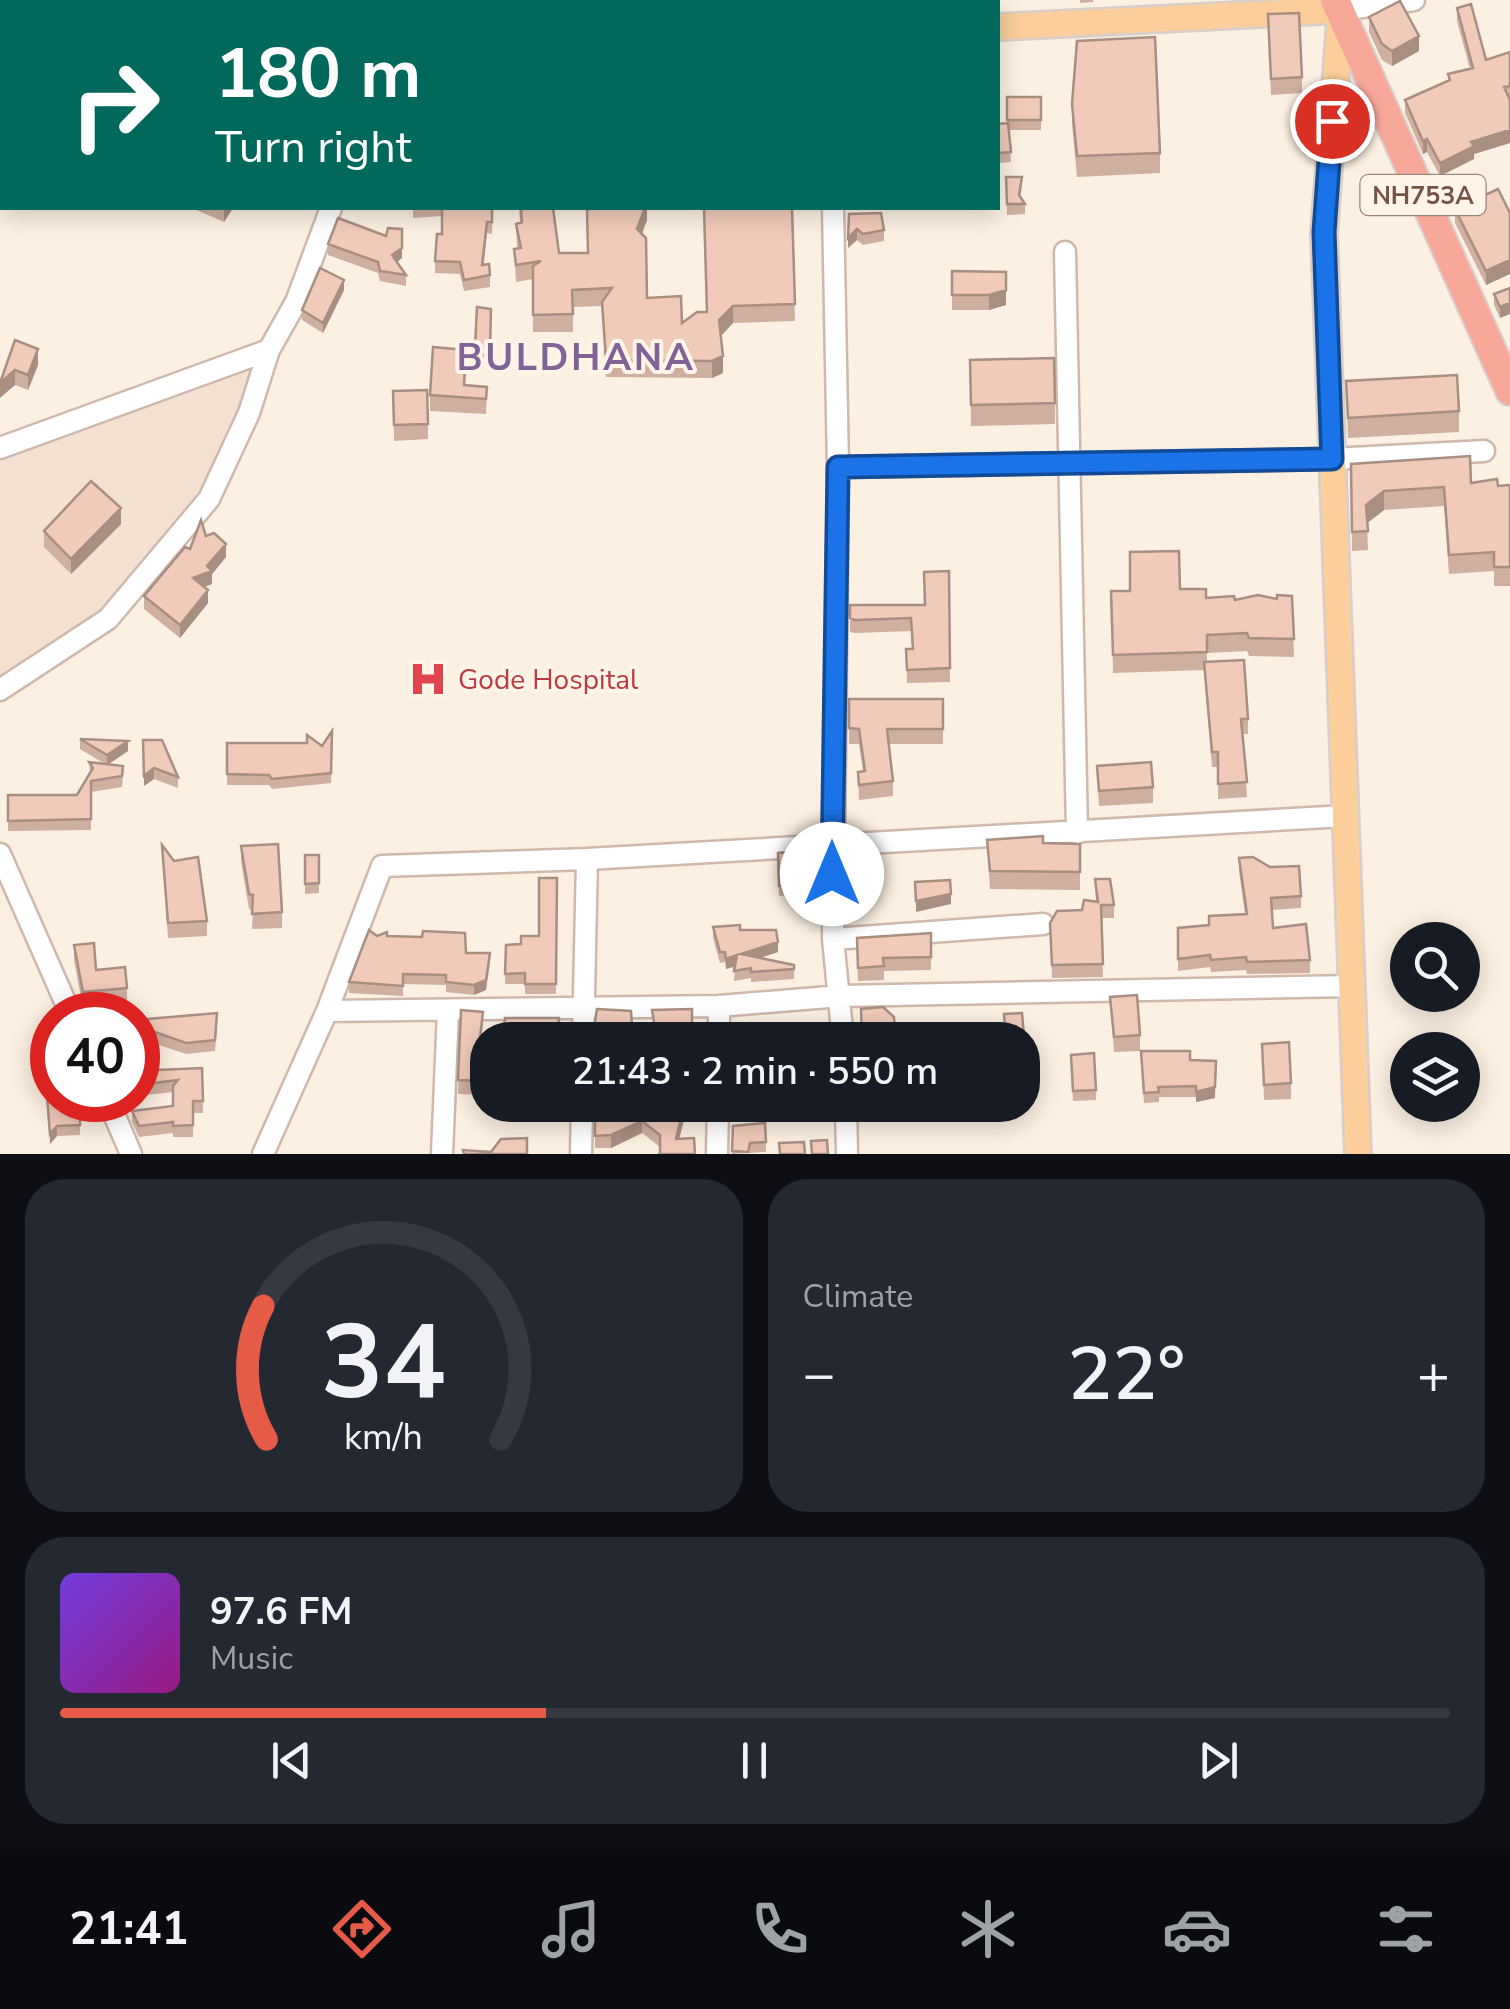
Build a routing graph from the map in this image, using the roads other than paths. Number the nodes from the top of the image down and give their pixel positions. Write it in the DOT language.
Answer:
graph roads {
  1 [pos="1414,0"];
  2 [pos="1338,5"];
  3 [pos="1000,28"];
  4 [pos="330,210"];
  5 [pos="833,210"];
  6 [pos="1065,252"];
  7 [pos="269,350"];
  8 [pos="1510,391"];
  9 [pos="0,448"];
  10 [pos="1484,451"];
  11 [pos="1332,459"];
  12 [pos="1068,462"];
  13 [pos="838,467"];
  14 [pos="0,690"];
  15 [pos="1344,816"];
  16 [pos="1077,833"];
  17 [pos="832,842"];
  18 [pos="0,854"];
  19 [pos="588,859"];
  20 [pos="1044,924"];
  21 [pos="833,939"];
  22 [pos="1351,986"];
  23 [pos="60,992"];
  24 [pos="842,996"];
  25 [pos="583,1006"];
  26 [pos="719,1006"];
  27 [pos="448,1010"];
  28 [pos="327,1011"];
  29 [pos="583,1022"];
  30 [pos="719,1022"];
  31 [pos="843,1022"];
  32 [pos="118,1122"];
  33 [pos="582,1122"];
  34 [pos="718,1122"];
  35 [pos="847,1122"];
  36 [pos="132,1154"];
  37 [pos="263,1154"];
  38 [pos="442,1154"];
  39 [pos="582,1154"];
  40 [pos="717,1154"];
  41 [pos="848,1154"];
  42 [pos="1358,1154"];
  1 -- 2 [label="street"];
  2 -- 3 [label="main road"];
  2 -- 8 [label="highway, NH753A"];
  2 -- 11 [label="main road"];
  4 -- 7 [label="street"];
  5 -- 13 [label="street"];
  6 -- 12 [label="street"];
  7 -- 9 [label="street"];
  7 -- 14 [label="street"];
  10 -- 11 [label="street"];
  11 -- 12 [label="street"];
  11 -- 15 [label="main road"];
  12 -- 13 [label="street"];
  12 -- 16 [label="street"];
  13 -- 17 [label="street"];
  15 -- 16 [label="street"];
  15 -- 22 [label="main road"];
  16 -- 17 [label="street"];
  17 -- 19 [label="street"];
  17 -- 21 [label="street"];
  18 -- 23 [label="street"];
  19 -- 25 [label="street"];
  19 -- 28 [label="street"];
  20 -- 21 [label="street"];
  21 -- 24 [label="street"];
  22 -- 24 [label="street"];
  22 -- 42 [label="main road"];
  24 -- 26 [label="street"];
  24 -- 31 [label="street"];
  25 -- 26 [label="street"];
  25 -- 27 [label="street"];
  25 -- 29 [label="street"];
  26 -- 30 [label="street"];
  27 -- 28 [label="street"];
  27 -- 38 [label="street"];
  28 -- 37 [label="street"];
  32 -- 36 [label="street"];
  33 -- 39 [label="street"];
  34 -- 40 [label="street"];
  35 -- 41 [label="street"];
}
